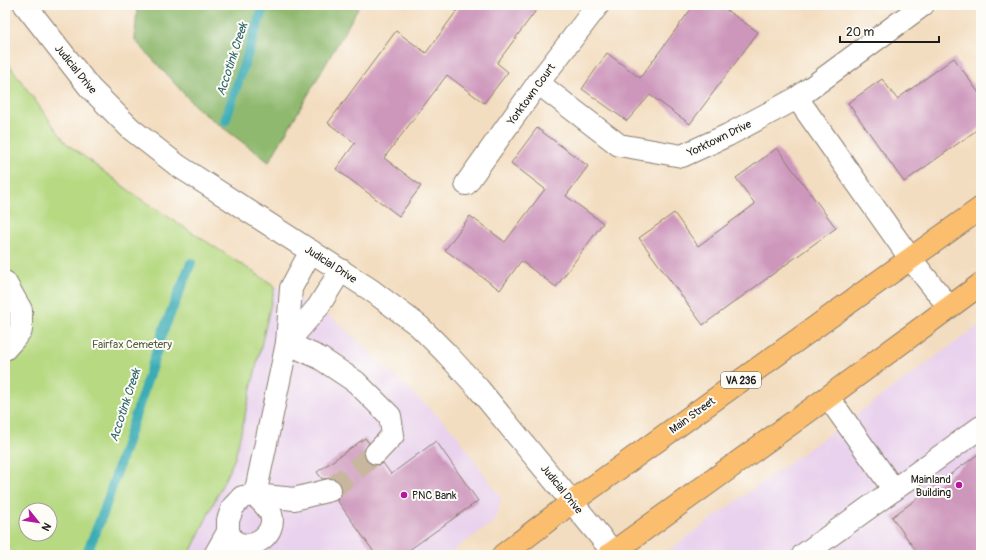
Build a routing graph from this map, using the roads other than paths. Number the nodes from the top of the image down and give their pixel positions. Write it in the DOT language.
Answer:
graph roads {
  1 [pos="25,5"];
  2 [pos="598,5"];
  3 [pos="923,5"];
  4 [pos="538,83"];
  5 [pos="797,98"];
  6 [pos="466,184"];
  7 [pos="981,208"];
  8 [pos="311,251"];
  9 [pos="910,258"];
  10 [pos="341,270"];
  11 [pos="5,282"];
  12 [pos="981,284"];
  13 [pos="949,307"];
  14 [pos="287,343"];
  15 [pos="5,349"];
  16 [pos="828,397"];
  17 [pos="981,427"];
  18 [pos="376,453"];
  19 [pos="330,490"];
  20 [pos="894,490"];
  21 [pos="255,496"];
  22 [pos="572,502"];
  23 [pos="228,532"];
  24 [pos="611,554"];
  25 [pos="215,555"];
  26 [pos="503,555"];
  27 [pos="803,555"];
  1 -- 8 [label="street, Judicial Drive"];
  2 -- 4 [label="street, Yorktown Court"];
  3 -- 5 [label="street, Yorktown Drive"];
  4 -- 5 [label="street, Yorktown Drive"];
  4 -- 6 [label="street, Yorktown Court"];
  5 -- 9 [label="street"];
  7 -- 9 [label="main road, Main Street / VA 236"];
  8 -- 10 [label="street, Judicial Drive"];
  8 -- 14 [label="street"];
  9 -- 13 [label="street"];
  9 -- 22 [label="main road, Main Street / VA 236"];
  10 -- 14 [label="street"];
  10 -- 22 [label="street, Judicial Drive"];
  11 -- 15 [label="street"];
  12 -- 13 [label="main road"];
  13 -- 16 [label="main road"];
  14 -- 18 [label="street"];
  14 -- 21 [label="street"];
  16 -- 20 [label="street"];
  16 -- 24 [label="main road"];
  17 -- 20 [label="street"];
  19 -- 21 [label="street"];
  20 -- 27 [label="street"];
  21 -- 23 [label="street"];
  21 -- 23 [label="street"];
  22 -- 24 [label="street, Judicial Drive"];
  22 -- 26 [label="main road, Main Street / VA 236"];
  23 -- 25 [label="street"];
}
